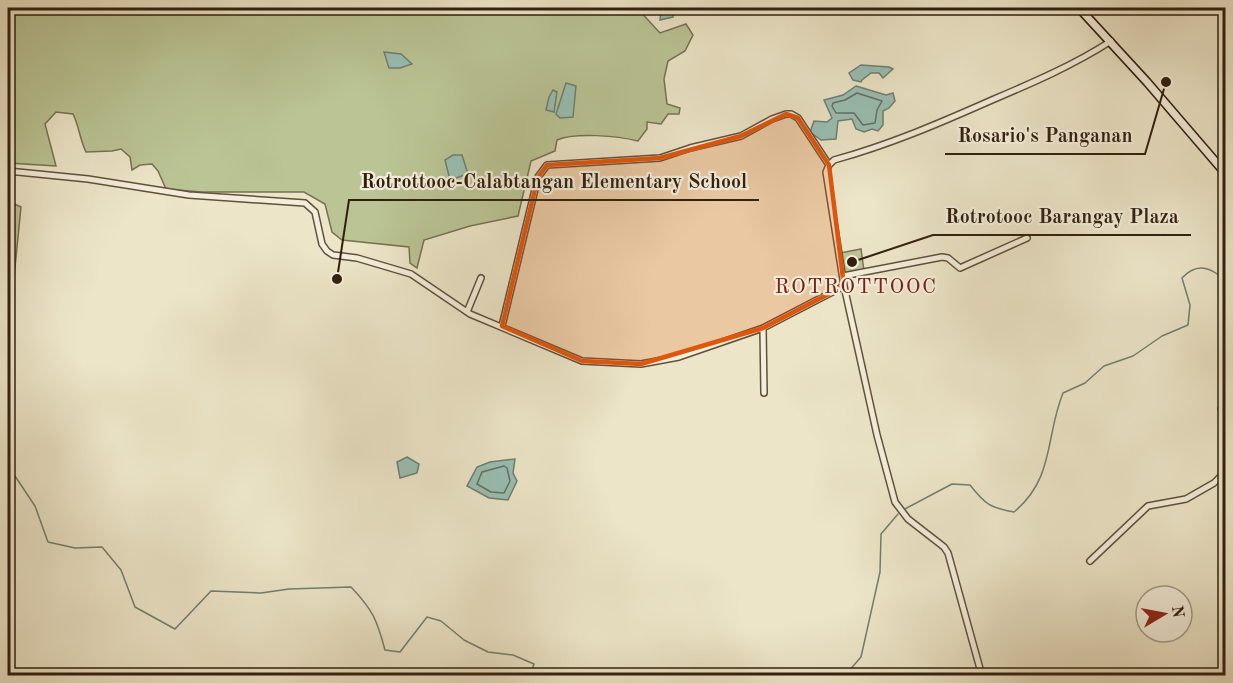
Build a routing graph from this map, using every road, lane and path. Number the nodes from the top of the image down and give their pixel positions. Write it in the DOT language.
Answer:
graph roads {
  1 [pos="1079,8"];
  2 [pos="1111,41"];
  3 [pos="829,165"];
  4 [pos="8,171"];
  5 [pos="1226,174"];
  6 [pos="1027,238"];
  7 [pos="843,276"];
  8 [pos="481,278"];
  9 [pos="844,286"];
  10 [pos="467,312"];
  11 [pos="502,326"];
  12 [pos="763,328"];
  13 [pos="764,393"];
  14 [pos="1226,401"];
  15 [pos="1226,415"];
  16 [pos="1226,471"];
  17 [pos="1090,561"];
  18 [pos="982,675"];
  1 -- 2 [label="main road"];
  2 -- 3 [label="street"];
  2 -- 5 [label="main road"];
  3 -- 7 [label="street"];
  3 -- 11 [label="street"];
  4 -- 10 [label="street"];
  6 -- 7 [label="street"];
  7 -- 9 [label="street"];
  8 -- 10 [label="street"];
  9 -- 12 [label="street"];
  9 -- 18 [label="street"];
  10 -- 11 [label="street"];
  11 -- 12 [label="street"];
  12 -- 13 [label="street"];
  14 -- 15 [label="street"];
  16 -- 17 [label="street"];
}
